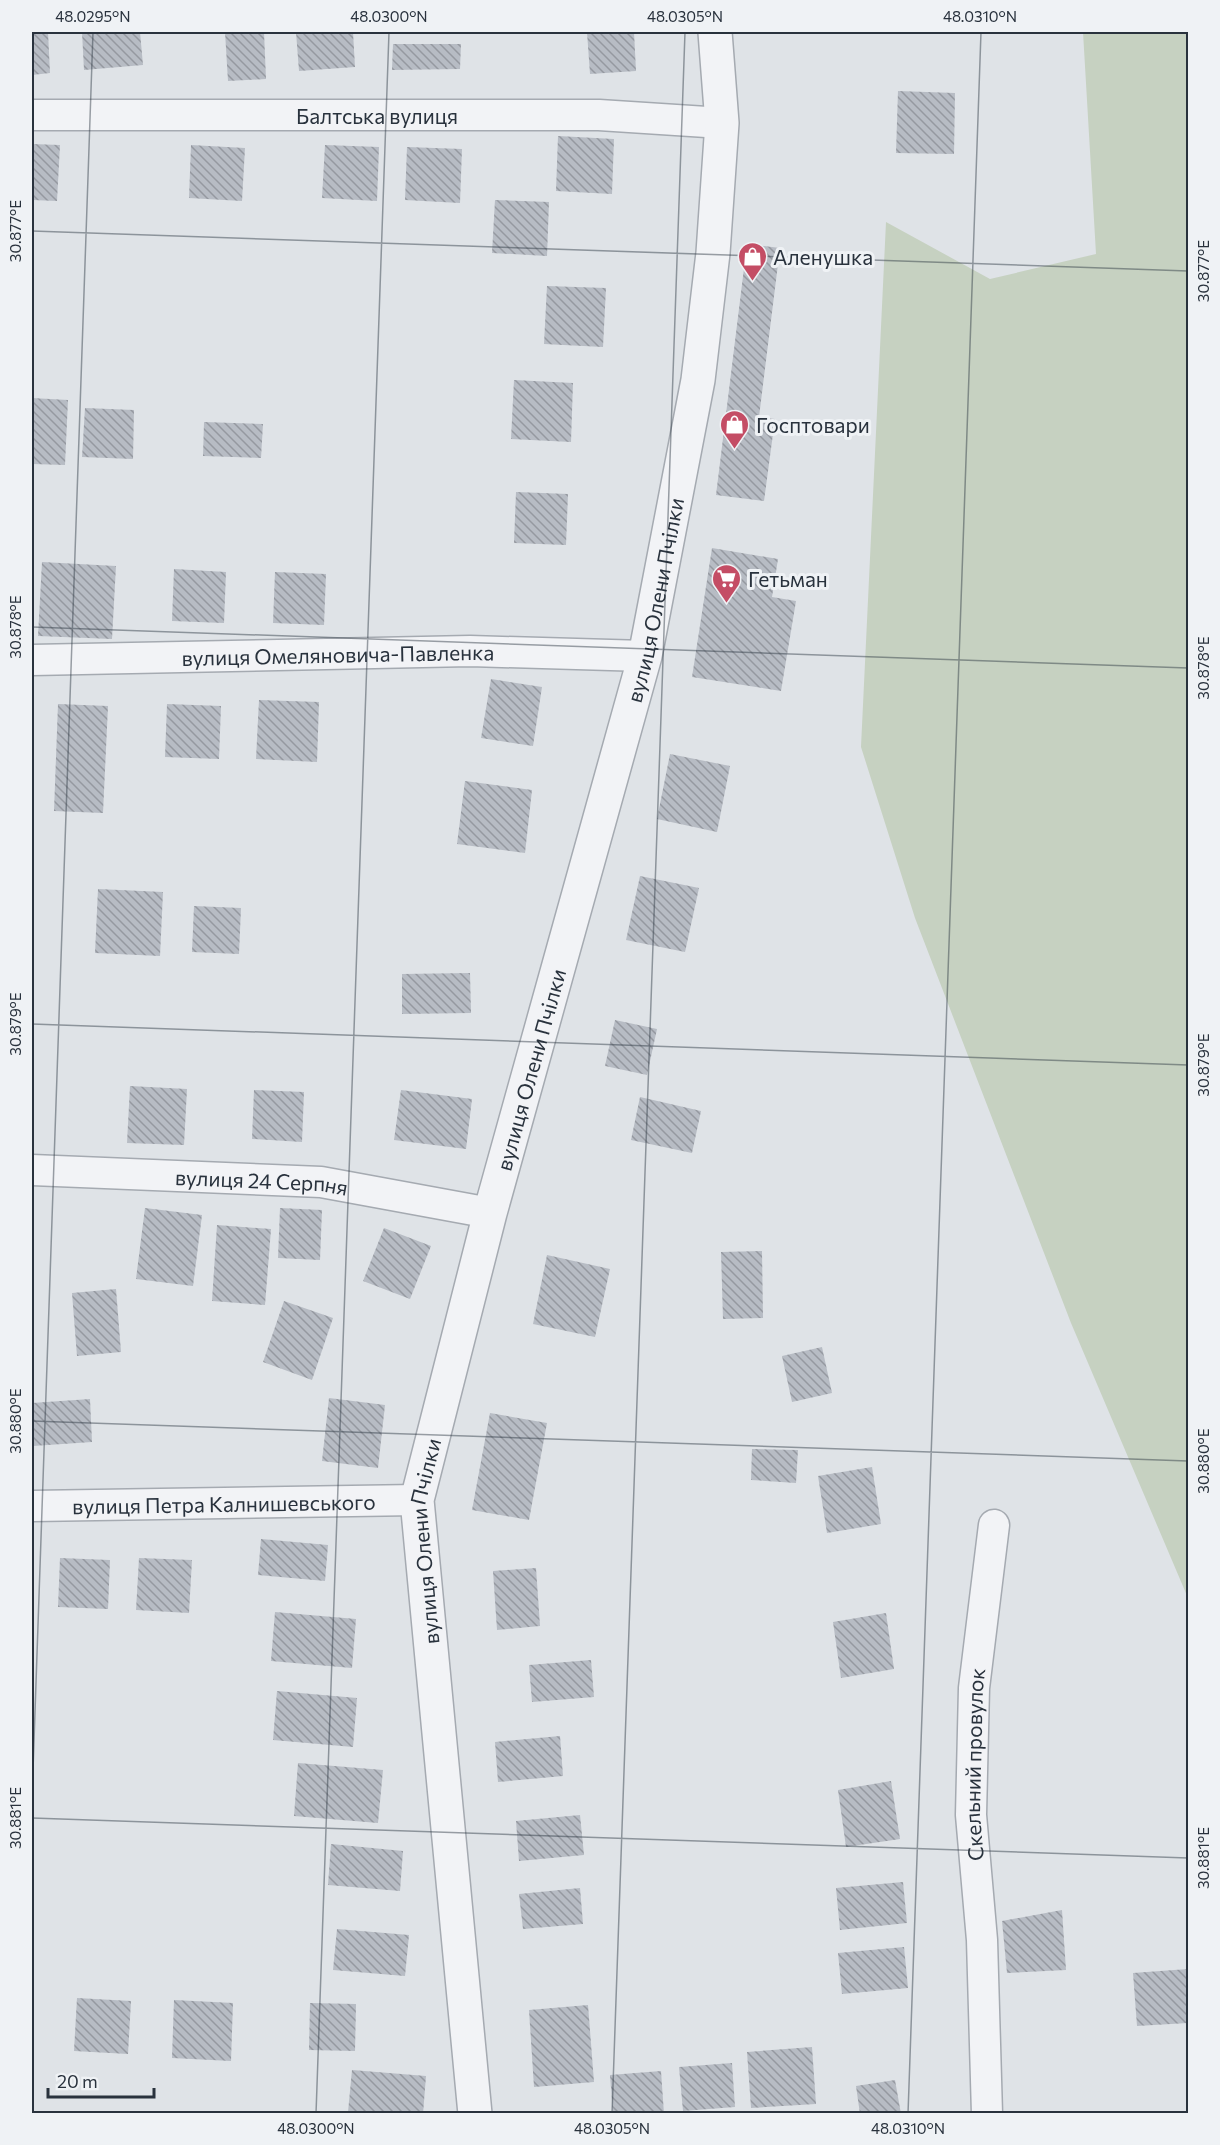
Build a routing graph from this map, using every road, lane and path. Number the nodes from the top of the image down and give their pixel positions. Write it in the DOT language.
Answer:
graph roads {
  1 [pos="715,32"];
  2 [pos="32,115"];
  3 [pos="722,123"];
  4 [pos="645,656"];
  5 [pos="32,660"];
  6 [pos="32,1170"];
  7 [pos="490,1213"];
  8 [pos="417,1500"];
  9 [pos="32,1506"];
  10 [pos="994,1525"];
  11 [pos="475,2114"];
  12 [pos="987,2114"];
  1 -- 3 [label="street, вулиця Олени Пчілки"];
  2 -- 3 [label="street, Балтська вулиця"];
  3 -- 4 [label="street, вулиця Олени Пчілки"];
  4 -- 5 [label="street, вулиця Омеляновича-Павленка"];
  4 -- 7 [label="street, вулиця Олени Пчілки"];
  6 -- 7 [label="street, вулиця 24 Серпня"];
  7 -- 8 [label="street, вулиця Олени Пчілки"];
  8 -- 9 [label="street, вулиця Петра Калнишевського"];
  8 -- 11 [label="street, вулиця Олени Пчілки"];
  10 -- 12 [label="street, Скельний провулок"];
}
